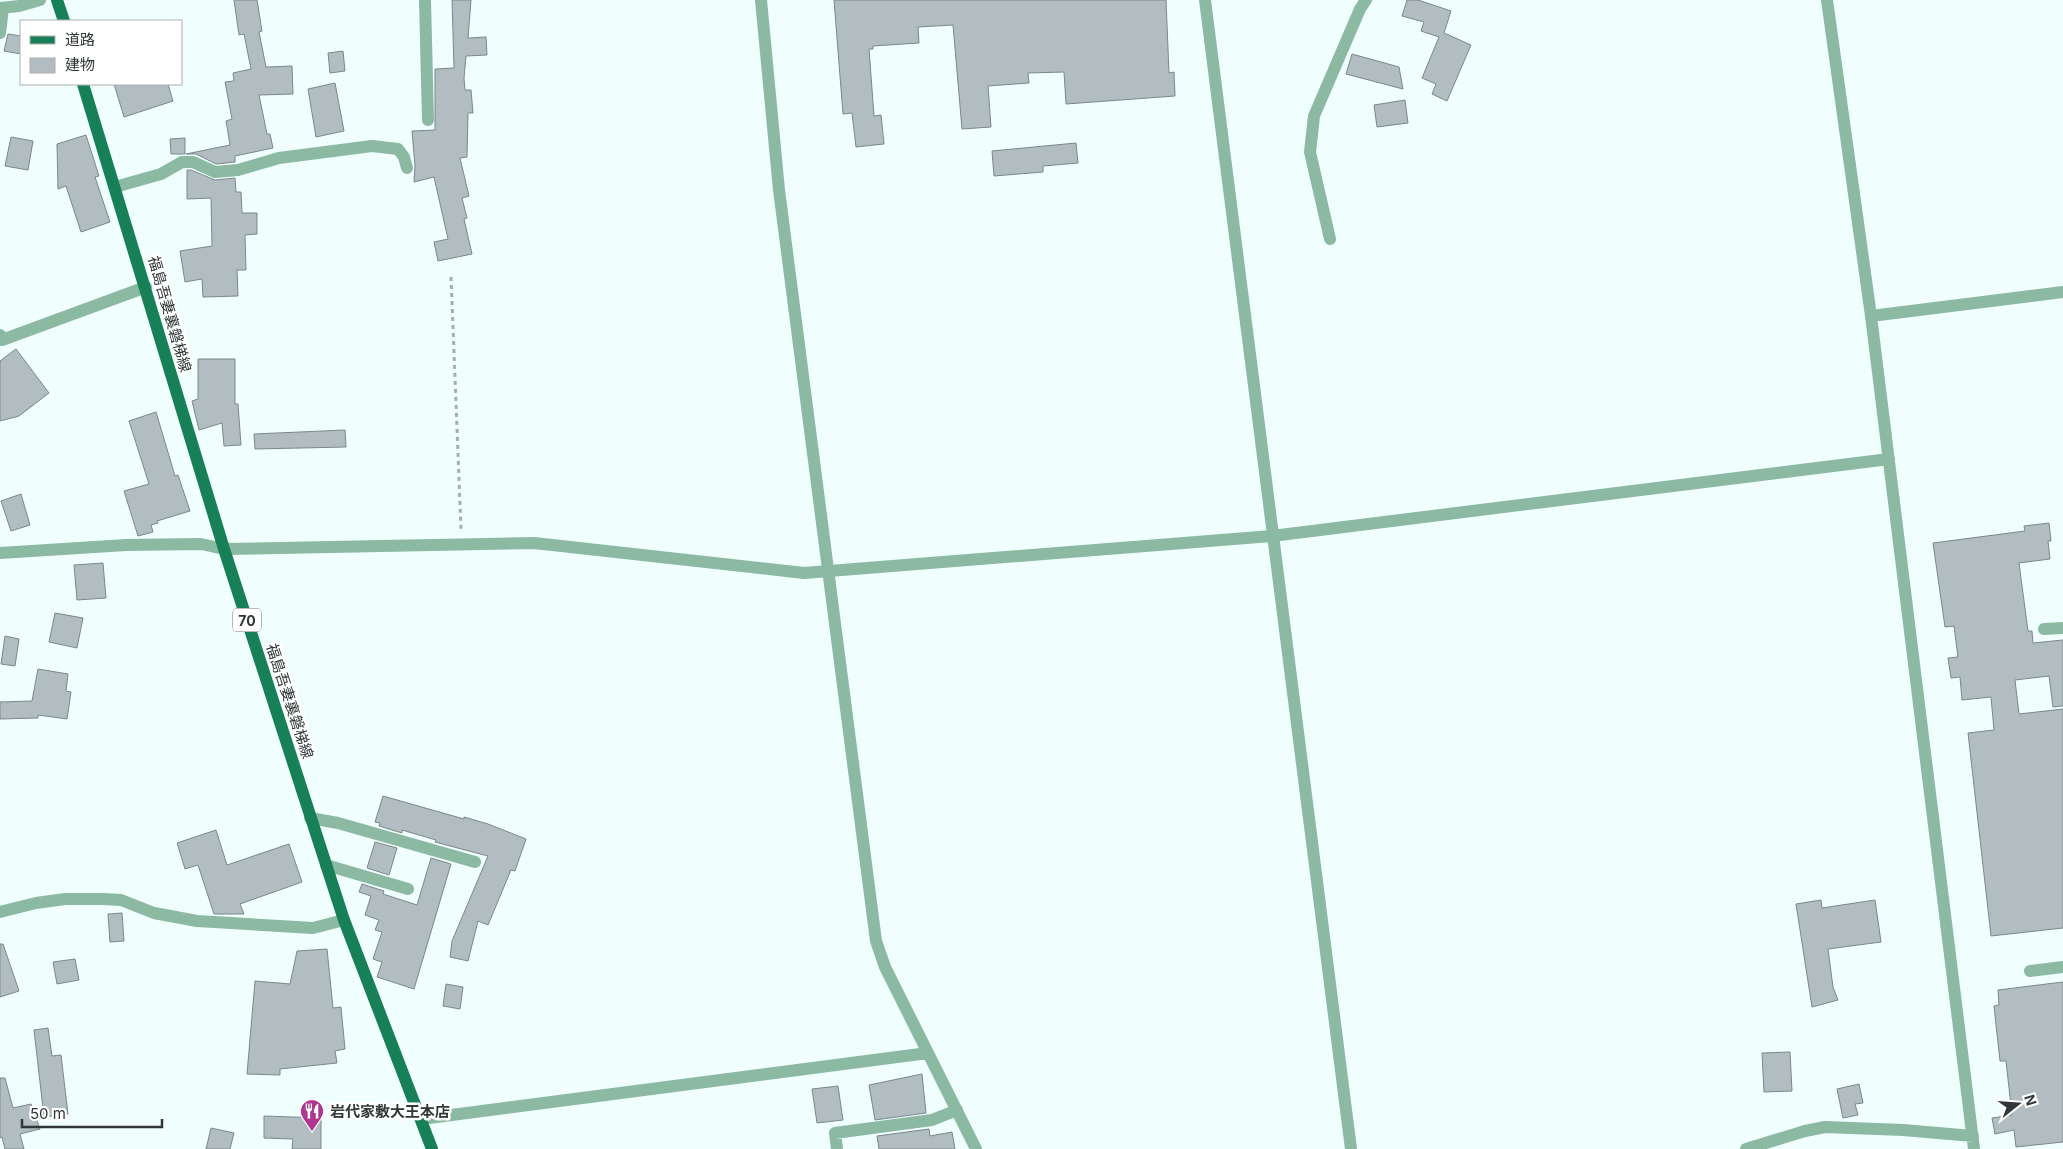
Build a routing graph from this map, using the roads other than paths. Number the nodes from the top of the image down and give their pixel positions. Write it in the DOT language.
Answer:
graph roads {
  1 [pos="40,0"];
  2 [pos="57,0"];
  3 [pos="425,0"];
  4 [pos="761,0"];
  5 [pos="1205,0"];
  6 [pos="1366,0"];
  7 [pos="1827,0"];
  8 [pos="1,8"];
  9 [pos="64,20"];
  10 [pos="0,33"];
  11 [pos="83,85"];
  12 [pos="428,120"];
  13 [pos="407,168"];
  14 [pos="115,187"];
  15 [pos="1330,239"];
  16 [pos="146,287"];
  17 [pos="2063,292"];
  18 [pos="1871,316"];
  19 [pos="1,339"];
  20 [pos="1889,459"];
  21 [pos="1272,536"];
  22 [pos="224,549"];
  23 [pos="0,553"];
  24 [pos="828,570"];
  25 [pos="2063,628"];
  26 [pos="2044,629"];
  27 [pos="310,818"];
  28 [pos="475,862"];
  29 [pos="326,865"];
  30 [pos="408,889"];
  31 [pos="0,912"];
  32 [pos="344,920"];
  33 [pos="2063,967"];
  34 [pos="2030,971"];
  35 [pos="928,1053"];
  36 [pos="957,1110"];
  37 [pos="421,1119"];
  38 [pos="1974,1143"];
  39 [pos="432,1149"];
  40 [pos="837,1149"];
  41 [pos="976,1149"];
  42 [pos="1351,1149"];
  43 [pos="1746,1149"];
  1 -- 8 [label="street"];
  2 -- 9 [label="main road"];
  3 -- 12 [label="street"];
  4 -- 24 [label="street"];
  5 -- 21 [label="street"];
  6 -- 15 [label="street"];
  7 -- 18 [label="street"];
  8 -- 10 [label="street"];
  11 -- 14 [label="main road, 福島吾妻裏磐梯線 / 70"];
  13 -- 14 [label="street"];
  14 -- 16 [label="main road, 福島吾妻裏磐梯線 / 70"];
  16 -- 19 [label="street"];
  16 -- 22 [label="main road, 福島吾妻裏磐梯線 / 70"];
  17 -- 18 [label="street"];
  18 -- 20 [label="street"];
  20 -- 21 [label="street"];
  20 -- 38 [label="street"];
  21 -- 24 [label="street"];
  21 -- 42 [label="street"];
  22 -- 23 [label="street"];
  22 -- 24 [label="street"];
  22 -- 27 [label="main road, 福島吾妻裏磐梯線 / 70"];
  24 -- 35 [label="street"];
  25 -- 26 [label="street"];
  27 -- 28 [label="street"];
  27 -- 29 [label="main road, 福島吾妻裏磐梯線 / 70"];
  29 -- 30 [label="street"];
  29 -- 32 [label="main road, 福島吾妻裏磐梯線 / 70"];
  31 -- 32 [label="street"];
  32 -- 37 [label="main road, 福島吾妻裏磐梯線 / 70"];
  33 -- 34 [label="street"];
  35 -- 36 [label="street"];
  35 -- 37 [label="street"];
  36 -- 40 [label="street"];
  36 -- 41 [label="street"];
  37 -- 39 [label="main road, 福島吾妻裏磐梯線 / 70"];
  38 -- 43 [label="street"];
}
